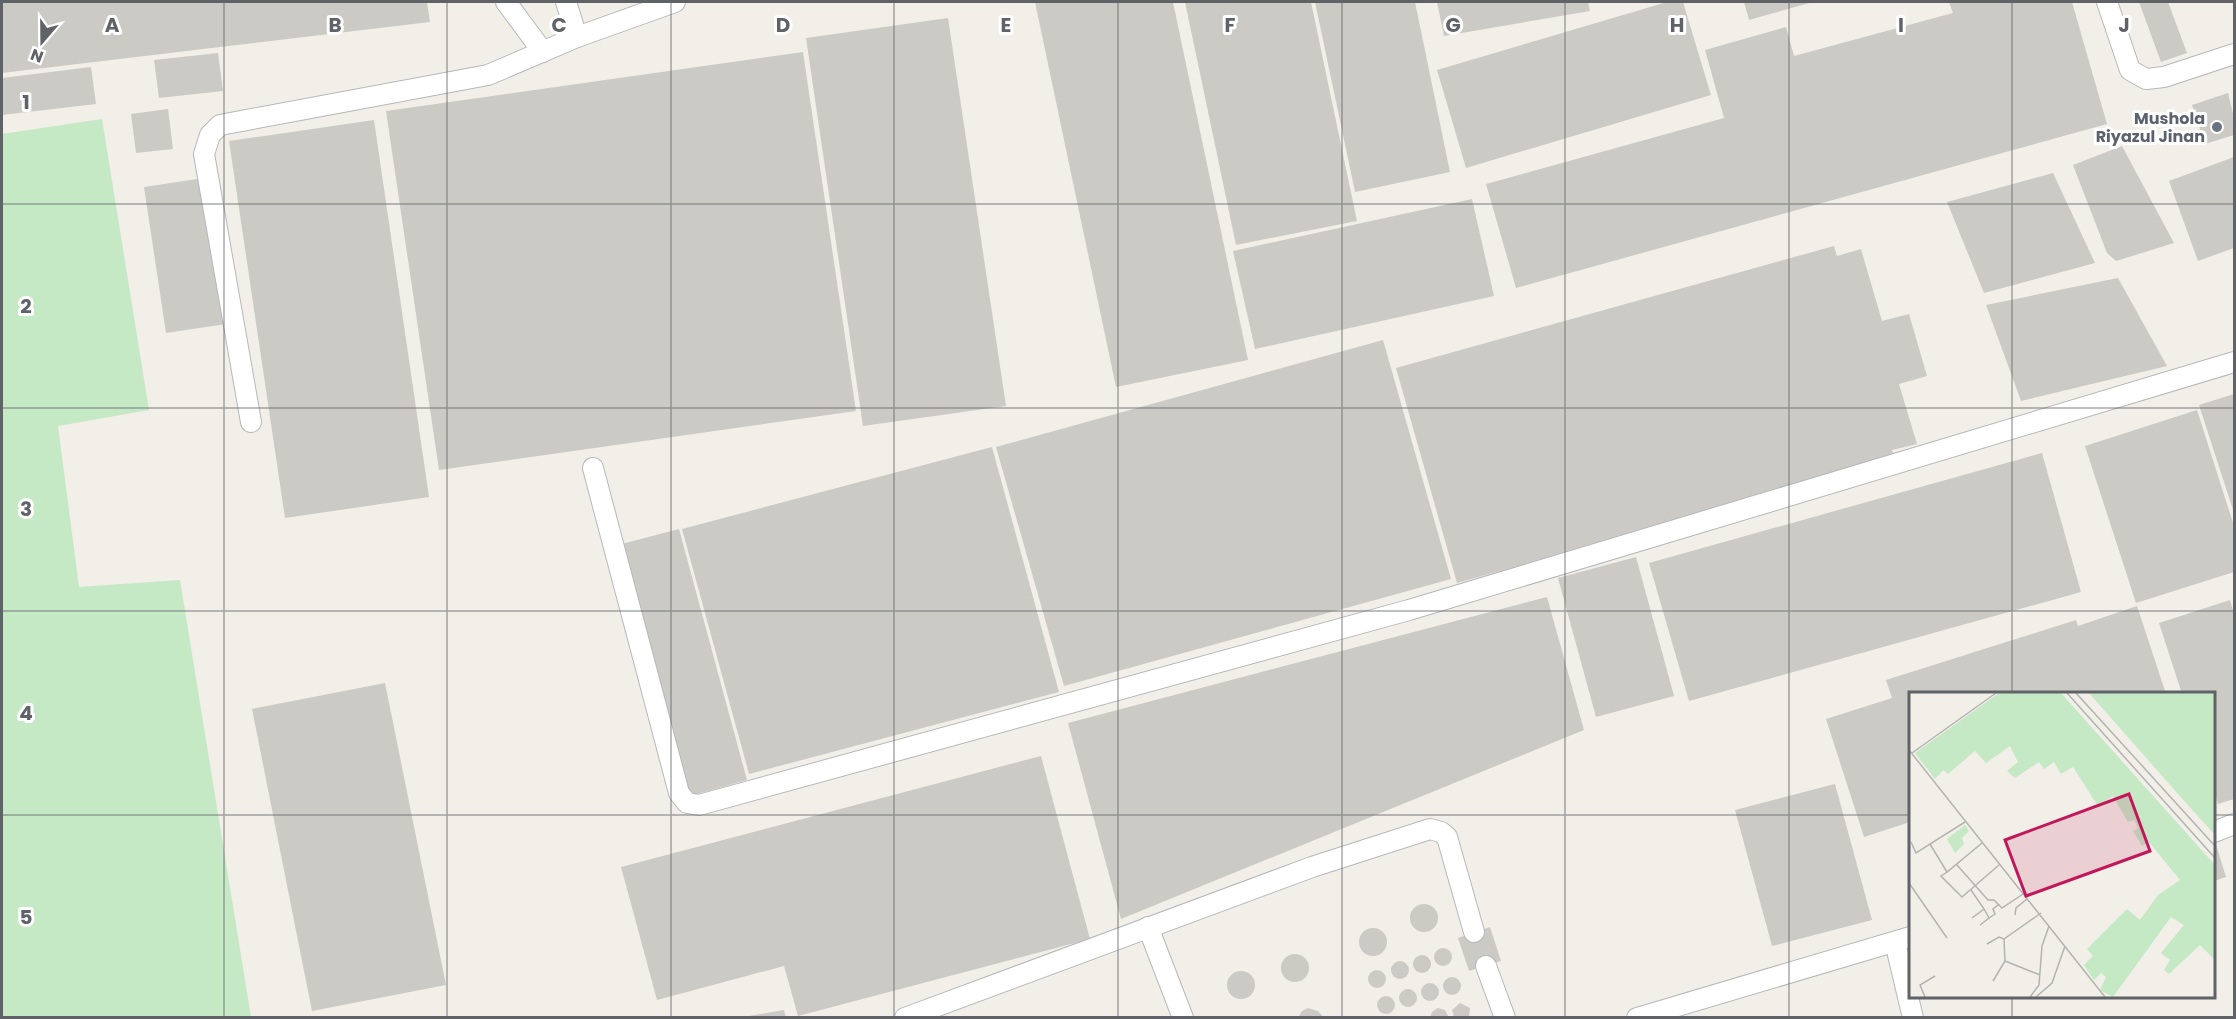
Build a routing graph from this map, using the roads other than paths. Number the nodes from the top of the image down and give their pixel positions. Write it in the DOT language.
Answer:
graph roads {
  1 [pos="506,2"];
  2 [pos="566,2"];
  3 [pos="675,2"];
  4 [pos="2107,2"];
  5 [pos="577,37"];
  6 [pos="543,52"];
  7 [pos="2235,54"];
  8 [pos="2235,362"];
  9 [pos="251,422"];
  10 [pos="593,468"];
  11 [pos="2235,824"];
  12 [pos="2215,832"];
  13 [pos="1148,927"];
  14 [pos="1474,932"];
  15 [pos="1903,940"];
  16 [pos="1486,966"];
  17 [pos="1909,986"];
  18 [pos="1911,998"];
  19 [pos="905,1017"];
  20 [pos="1183,1017"];
  21 [pos="1505,1017"];
  22 [pos="1636,1017"];
  23 [pos="1913,1017"];
  1 -- 6 [label="lane"];
  2 -- 5 [label="lane"];
  3 -- 5 [label="lane"];
  4 -- 7 [label="lane"];
  5 -- 6 [label="lane"];
  6 -- 9 [label="lane"];
  8 -- 10 [label="lane"];
  11 -- 12 [label="lane"];
  13 -- 14 [label="lane"];
  13 -- 19 [label="lane"];
  13 -- 20 [label="lane"];
  15 -- 17 [label="lane"];
  15 -- 22 [label="lane"];
  16 -- 21 [label="lane"];
  18 -- 23 [label="lane"];
}
